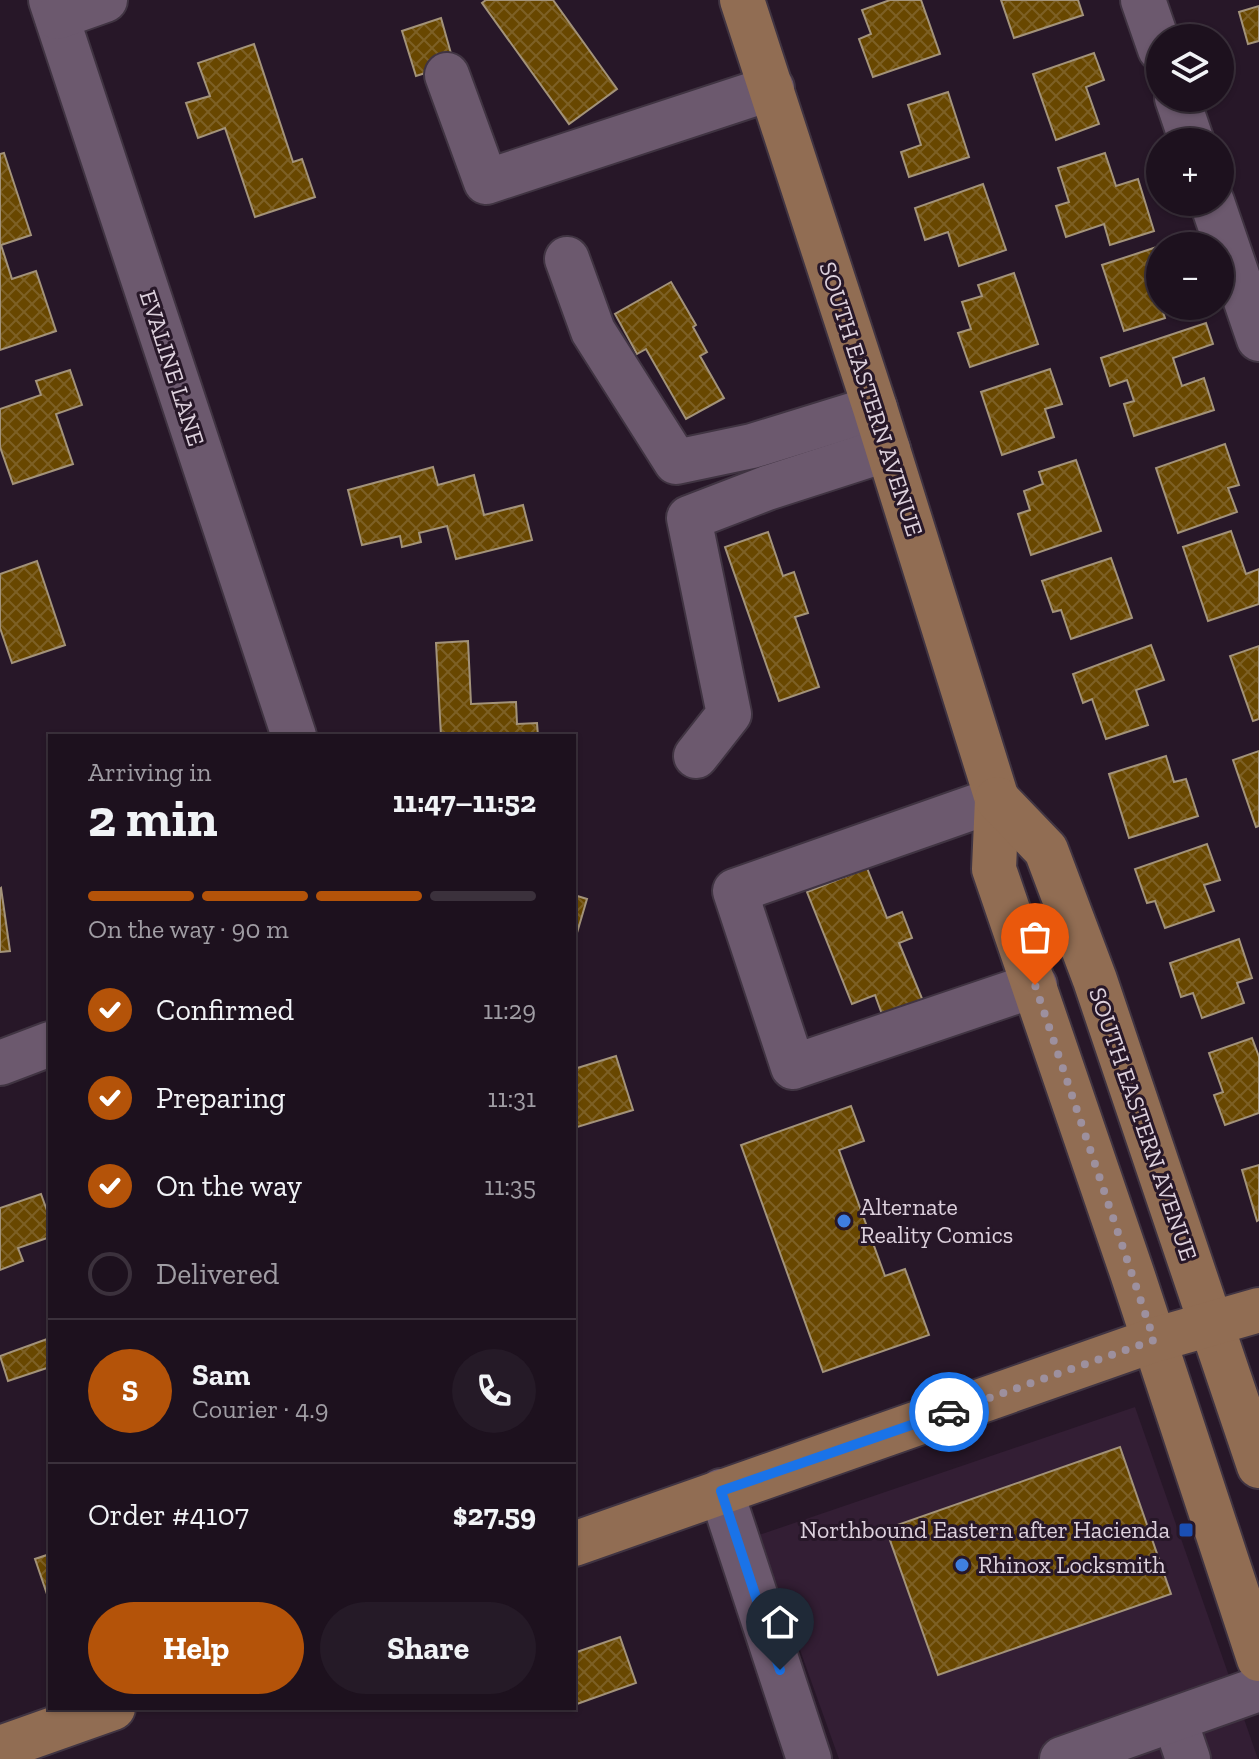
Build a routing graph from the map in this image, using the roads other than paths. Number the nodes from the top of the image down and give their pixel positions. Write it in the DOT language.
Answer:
graph roads {
  1 [pos="105,0"];
  2 [pos="742,0"];
  3 [pos="1143,0"];
  4 [pos="54,8"];
  5 [pos="1151,24"];
  6 [pos="447,75"];
  7 [pos="772,88"];
  8 [pos="1217,216"];
  9 [pos="567,259"];
  10 [pos="1259,339"];
  11 [pos="875,408"];
  12 [pos="888,449"];
  13 [pos="293,734"];
  14 [pos="696,756"];
  15 [pos="997,799"];
  16 [pos="1035,985"];
  17 [pos="48,1045"];
  18 [pos="0,1063"];
  19 [pos="1259,1310"];
  20 [pos="1211,1322"];
  21 [pos="1154,1340"];
  22 [pos="1259,1466"];
  23 [pos="721,1491"];
  24 [pos="576,1543"];
  25 [pos="1259,1659"];
  26 [pos="1259,1689"];
  27 [pos="107,1710"];
  28 [pos="1182,1740"];
  29 [pos="0,1748"];
  30 [pos="809,1759"];
  31 [pos="1062,1759"];
  1 -- 4 [label="street"];
  2 -- 7 [label="main road, SOUTH EASTERN AVENUE"];
  3 -- 5 [label="street"];
  4 -- 13 [label="street, EVALINE LANE"];
  6 -- 7 [label="street"];
  7 -- 11 [label="main road, SOUTH EASTERN AVENUE"];
  8 -- 10 [label="street"];
  9 -- 11 [label="street"];
  11 -- 12 [label="main road, SOUTH EASTERN AVENUE"];
  12 -- 14 [label="street"];
  12 -- 15 [label="main road, SOUTH EASTERN AVENUE"];
  15 -- 16 [label="main road, SOUTH EASTERN AVENUE"];
  15 -- 16 [label="street"];
  15 -- 20 [label="main road, SOUTH EASTERN AVENUE"];
  16 -- 21 [label="main road, SOUTH EASTERN AVENUE"];
  17 -- 18 [label="street"];
  19 -- 20 [label="main road"];
  20 -- 21 [label="main road"];
  20 -- 22 [label="main road, SOUTH EASTERN AVENUE"];
  21 -- 23 [label="main road"];
  21 -- 25 [label="main road, SOUTH EASTERN AVENUE"];
  23 -- 24 [label="main road"];
  23 -- 30 [label="street"];
  26 -- 28 [label="street"];
  27 -- 29 [label="main road"];
  28 -- 31 [label="street"];
}
